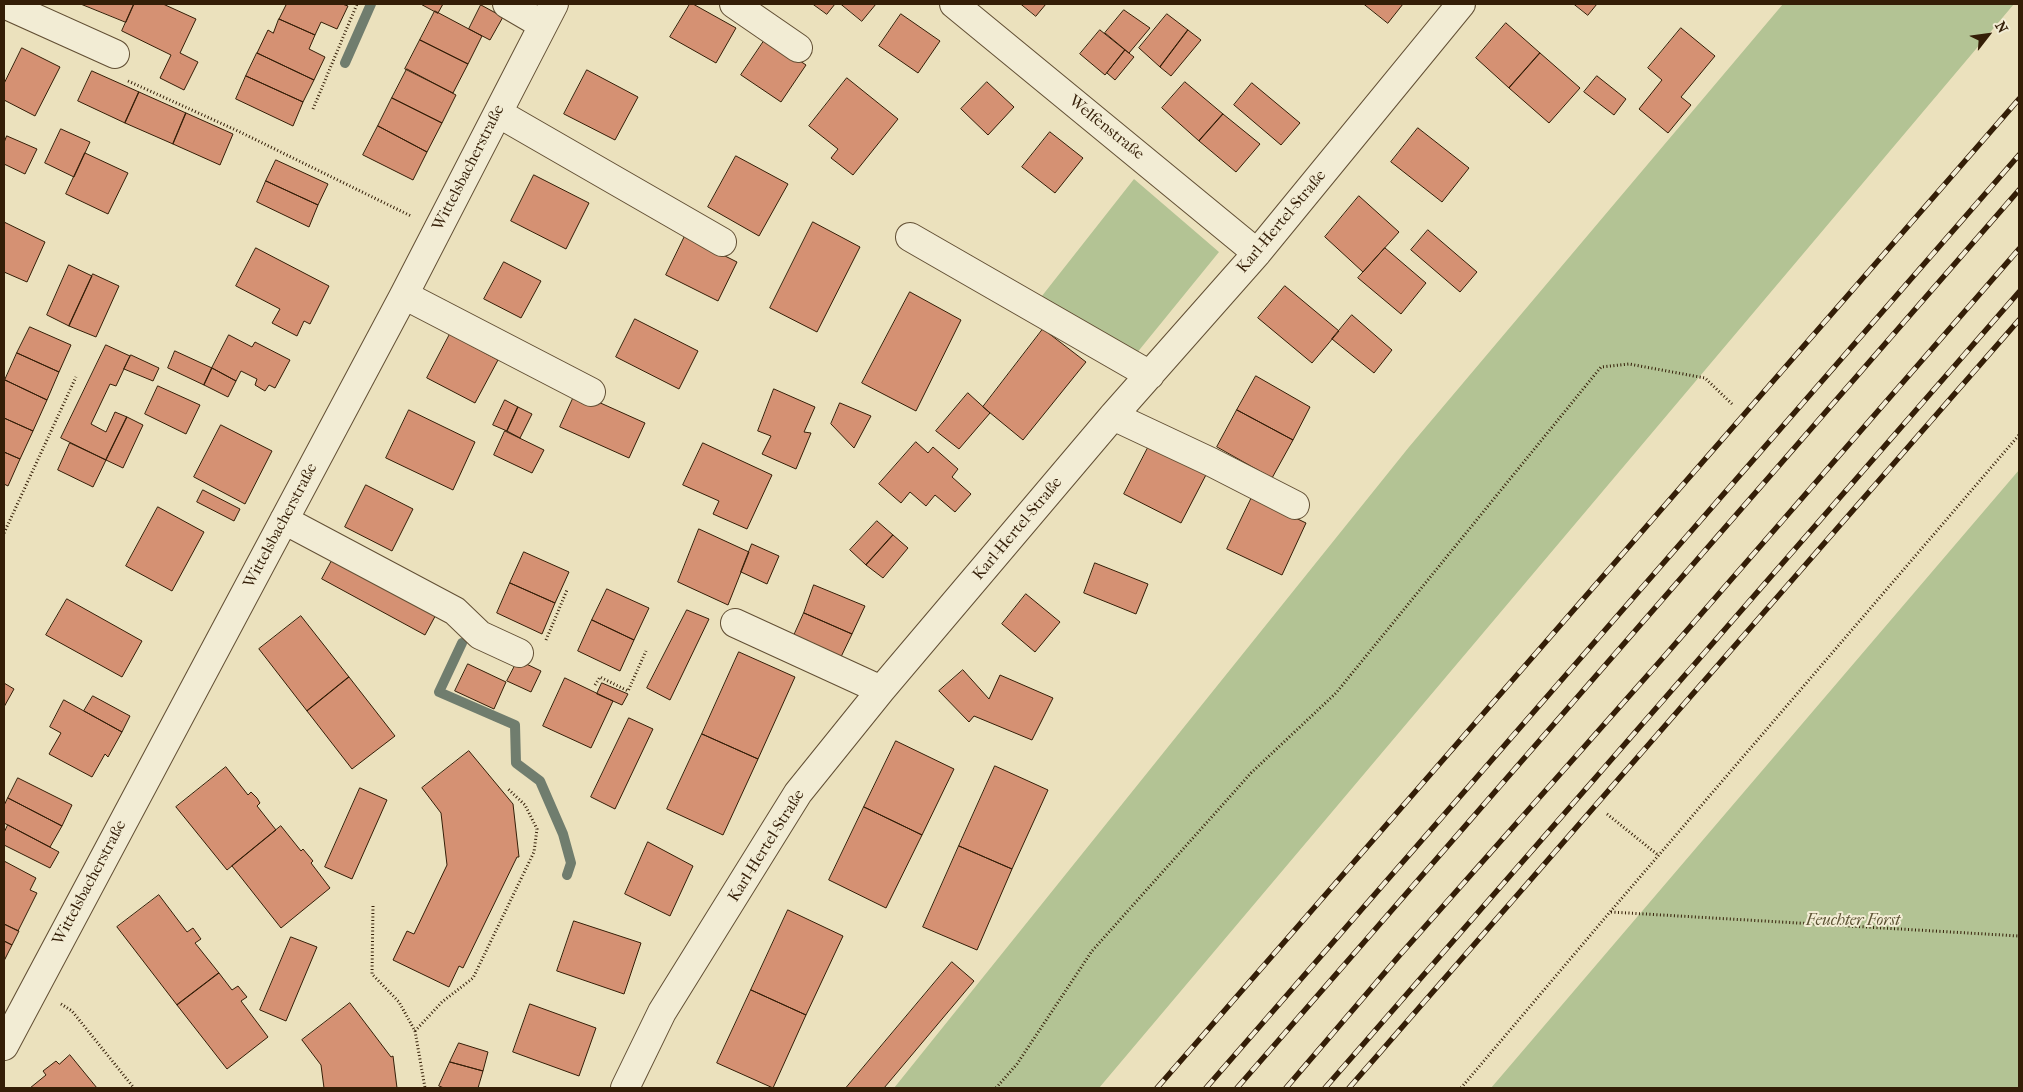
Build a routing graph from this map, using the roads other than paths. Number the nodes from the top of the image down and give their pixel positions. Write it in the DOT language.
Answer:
graph roads {
  1 [pos="4,4"];
  2 [pos="507,4"];
  3 [pos="734,4"];
  4 [pos="954,4"];
  5 [pos="1461,4"];
  6 [pos="549,14"];
  7 [pos="798,48"];
  8 [pos="116,54"];
  9 [pos="498,113"];
  10 [pos="910,237"];
  11 [pos="722,242"];
  12 [pos="1257,253"];
  13 [pos="404,295"];
  14 [pos="1150,375"];
  15 [pos="591,392"];
  16 [pos="1113,416"];
  17 [pos="1294,505"];
  18 [pos="284,520"];
  19 [pos="735,623"];
  20 [pos="519,653"];
  21 [pos="881,690"];
  22 [pos="4,1046"];
  23 [pos="625,1088"];
  1 -- 8 [label="street"];
  2 -- 6 [label="street"];
  3 -- 7 [label="street"];
  4 -- 12 [label="street, Welfenstraße"];
  5 -- 12 [label="street, Karl-Hertel-Straße"];
  6 -- 9 [label="street, Wittelsbacherstraße"];
  9 -- 11 [label="street"];
  9 -- 13 [label="street, Wittelsbacherstraße"];
  10 -- 14 [label="street"];
  12 -- 14 [label="street, Karl-Hertel-Straße"];
  13 -- 15 [label="street"];
  13 -- 18 [label="street, Wittelsbacherstraße"];
  14 -- 16 [label="street, Karl-Hertel-Straße"];
  16 -- 17 [label="street"];
  16 -- 21 [label="street, Karl-Hertel-Straße"];
  18 -- 20 [label="street"];
  18 -- 22 [label="street, Wittelsbacherstraße"];
  19 -- 21 [label="street"];
  21 -- 23 [label="street, Karl-Hertel-Straße"];
}
